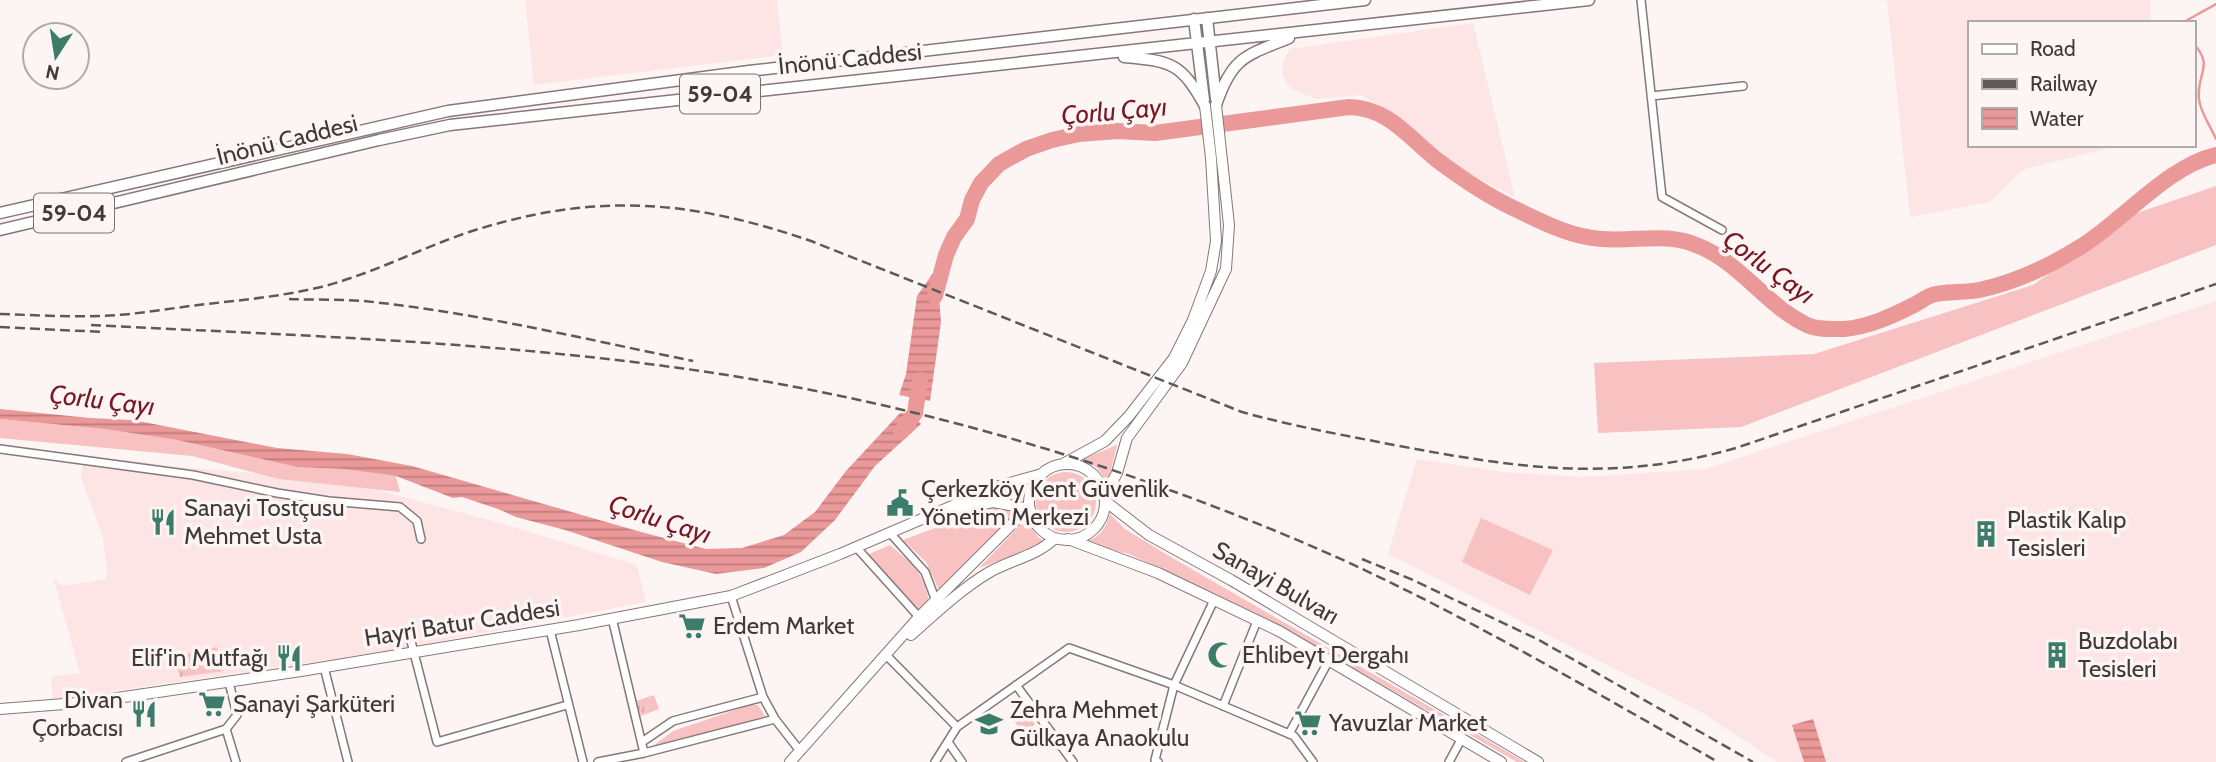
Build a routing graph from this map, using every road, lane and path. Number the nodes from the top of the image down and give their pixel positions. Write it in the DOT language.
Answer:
graph roads {
  1 [pos="1365,0"];
  2 [pos="1589,0"];
  3 [pos="1641,0"];
  4 [pos="1207,18"];
  5 [pos="1194,19"];
  6 [pos="1300,33"];
  7 [pos="1210,43"];
  8 [pos="1198,44"];
  9 [pos="1097,55"];
  10 [pos="1743,86"];
  11 [pos="1651,96"];
  12 [pos="1211,106"];
  13 [pos="1216,158"];
  14 [pos="143,181"];
  15 [pos="147,195"];
  16 [pos="0,213"];
  17 [pos="0,230"];
  18 [pos="1722,230"];
  19 [pos="0,449"];
  20 [pos="1063,464"];
  21 [pos="1042,474"];
  22 [pos="1104,499"];
  23 [pos="1030,510"];
  24 [pos="916,521"];
  25 [pos="890,533"];
  26 [pos="1055,538"];
  27 [pos="421,539"];
  28 [pos="1068,540"];
  29 [pos="856,547"];
  30 [pos="731,596"];
  31 [pos="1214,600"];
  32 [pos="936,601"];
  33 [pos="919,617"];
  34 [pos="612,618"];
  35 [pos="1257,621"];
  36 [pos="550,630"];
  37 [pos="413,647"];
  38 [pos="887,656"];
  39 [pos="1329,660"];
  40 [pos="324,667"];
  41 [pos="229,682"];
  42 [pos="1016,685"];
  43 [pos="1174,685"];
  44 [pos="763,697"];
  45 [pos="567,705"];
  46 [pos="1223,706"];
  47 [pos="0,709"];
  48 [pos="775,719"];
  49 [pos="957,727"];
  50 [pos="226,729"];
  51 [pos="1289,734"];
  52 [pos="1462,738"];
  53 [pos="642,743"];
  54 [pos="948,743"];
  55 [pos="645,753"];
  56 [pos="795,759"];
  57 [pos="1155,761"];
  58 [pos="126,762"];
  59 [pos="236,762"];
  60 [pos="348,762"];
  61 [pos="583,762"];
  62 [pos="598,762"];
  63 [pos="935,762"];
  64 [pos="962,762"];
  65 [pos="1073,762"];
  66 [pos="1312,762"];
  67 [pos="1449,762"];
  68 [pos="1501,762"];
  69 [pos="1538,762"];
  1 -- 4 [label="main road, İnönü Caddesi / 59-04"];
  2 -- 6 [label="main road, İnönü Caddesi / 59-04"];
  3 -- 11 [label="street"];
  4 -- 5 [label="main road, İnönü Caddesi / 59-04"];
  4 -- 7 [label="main road"];
  5 -- 8 [label="main road"];
  5 -- 14 [label="main road, İnönü Caddesi / 59-04"];
  6 -- 7 [label="main road, İnönü Caddesi / 59-04"];
  6 -- 12 [label="main road"];
  7 -- 8 [label="main road, İnönü Caddesi / 59-04"];
  7 -- 12 [label="main road"];
  8 -- 9 [label="main road, İnönü Caddesi / 59-04"];
  8 -- 12 [label="main road"];
  9 -- 12 [label="main road"];
  9 -- 15 [label="main road, İnönü Caddesi / 59-04"];
  10 -- 11 [label="street"];
  11 -- 18 [label="street"];
  12 -- 13 [label="main road"];
  13 -- 20 [label="main road"];
  13 -- 22 [label="main road"];
  14 -- 15 [label="main road"];
  14 -- 16 [label="main road, İnönü Caddesi / 59-04"];
  15 -- 17 [label="main road, İnönü Caddesi / 59-04"];
  19 -- 27 [label="street"];
  20 -- 21 [label="main road"];
  20 -- 22 [label="main road"];
  21 -- 23 [label="main road"];
  21 -- 24 [label="main road, Hayri Batur Caddesi"];
  22 -- 28 [label="main road"];
  22 -- 69 [label="main road, Sanayi Bulvarı"];
  23 -- 24 [label="main road, Hayri Batur Caddesi"];
  23 -- 26 [label="main road"];
  23 -- 32 [label="main road"];
  24 -- 25 [label="main road, Hayri Batur Caddesi"];
  25 -- 29 [label="main road, Hayri Batur Caddesi"];
  25 -- 32 [label="street"];
  26 -- 28 [label="main road"];
  26 -- 38 [label="main road"];
  28 -- 31 [label="main road, Sanayi Bulvarı"];
  29 -- 30 [label="main road, Hayri Batur Caddesi"];
  29 -- 33 [label="street"];
  30 -- 34 [label="main road, Hayri Batur Caddesi"];
  30 -- 44 [label="street"];
  31 -- 35 [label="main road, Sanayi Bulvarı"];
  31 -- 43 [label="street"];
  32 -- 33 [label="main road"];
  33 -- 38 [label="main road"];
  34 -- 36 [label="main road, Hayri Batur Caddesi"];
  34 -- 53 [label="street"];
  35 -- 39 [label="main road, Sanayi Bulvarı"];
  35 -- 46 [label="street"];
  36 -- 37 [label="main road, Hayri Batur Caddesi"];
  36 -- 45 [label="street"];
  37 -- 40 [label="main road, Hayri Batur Caddesi"];
  37 -- 45 [label="street"];
  38 -- 49 [label="street"];
  38 -- 56 [label="main road"];
  39 -- 51 [label="street"];
  39 -- 52 [label="main road, Sanayi Bulvarı"];
  40 -- 41 [label="main road, Hayri Batur Caddesi"];
  40 -- 60 [label="street"];
  41 -- 47 [label="main road, Hayri Batur Caddesi"];
  41 -- 50 [label="street"];
  42 -- 43 [label="street"];
  42 -- 49 [label="street"];
  42 -- 65 [label="street"];
  43 -- 46 [label="street"];
  43 -- 57 [label="street"];
  44 -- 48 [label="street"];
  44 -- 53 [label="street"];
  45 -- 61 [label="street"];
  46 -- 51 [label="street"];
  48 -- 55 [label="street"];
  48 -- 56 [label="street"];
  49 -- 54 [label="street"];
  50 -- 58 [label="street"];
  50 -- 59 [label="street"];
  51 -- 66 [label="street"];
  52 -- 67 [label="street"];
  52 -- 68 [label="main road, Sanayi Bulvarı"];
  53 -- 55 [label="street"];
  54 -- 63 [label="street"];
  54 -- 64 [label="street"];
  55 -- 62 [label="street"];
}
